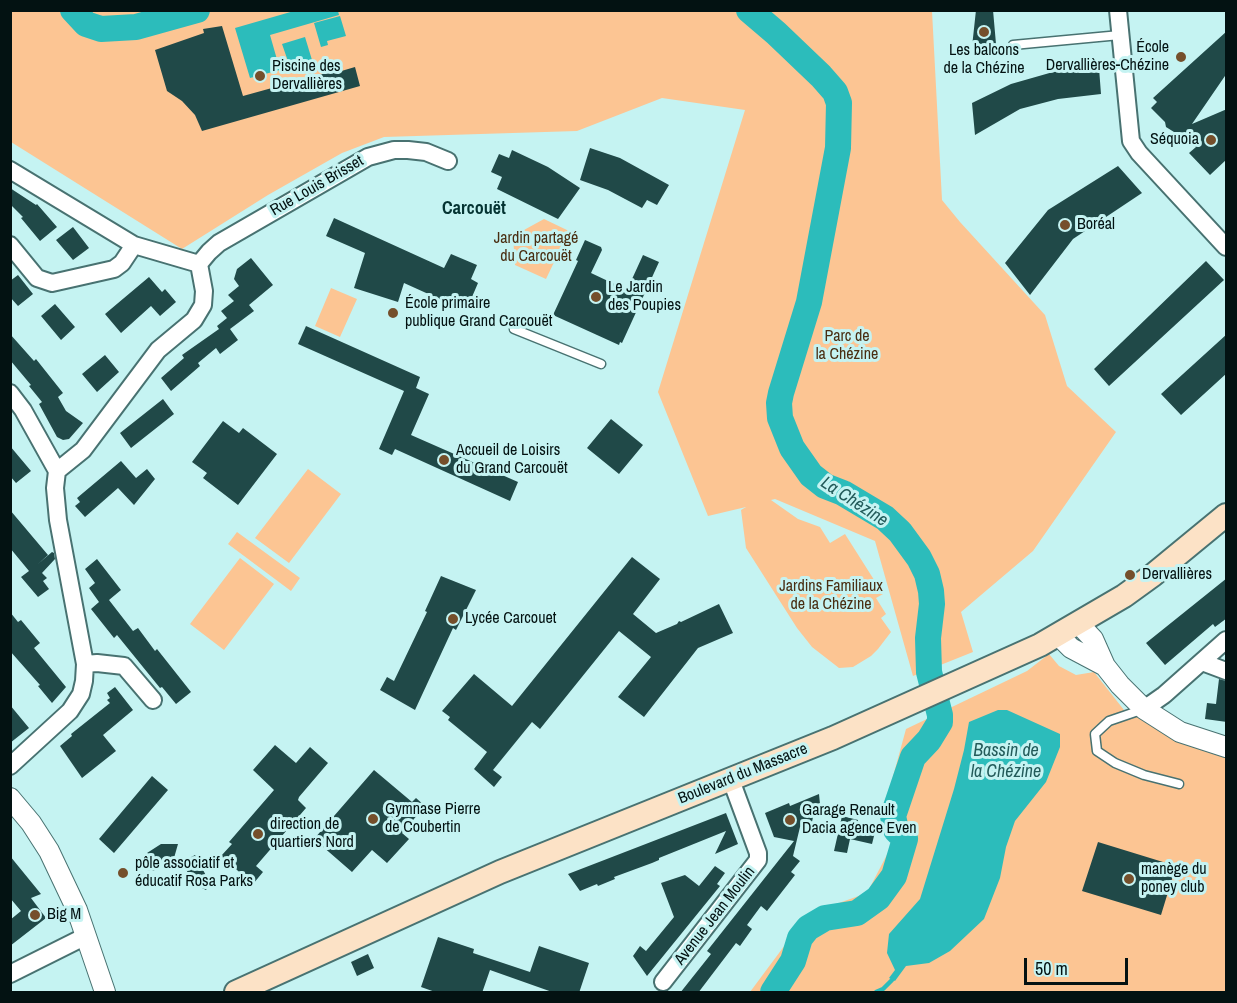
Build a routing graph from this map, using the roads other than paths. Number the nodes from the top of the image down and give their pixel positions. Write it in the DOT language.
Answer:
graph roads {
  1 [pos="1118,10"];
  2 [pos="1120,36"];
  3 [pos="1012,45"];
  4 [pos="448,161"];
  5 [pos="12,171"];
  6 [pos="10,245"];
  7 [pos="135,245"];
  8 [pos="1227,246"];
  9 [pos="199,264"];
  10 [pos="514,329"];
  11 [pos="601,364"];
  12 [pos="10,393"];
  13 [pos="57,471"];
  14 [pos="1227,515"];
  15 [pos="1078,623"];
  16 [pos="1058,635"];
  17 [pos="1227,640"];
  18 [pos="1202,662"];
  19 [pos="85,664"];
  20 [pos="1106,666"];
  21 [pos="1227,671"];
  22 [pos="153,700"];
  23 [pos="1144,709"];
  24 [pos="1227,747"];
  25 [pos="10,766"];
  26 [pos="730,780"];
  27 [pos="1179,784"];
  28 [pos="10,798"];
  29 [pos="86,936"];
  30 [pos="10,974"];
  31 [pos="663,982"];
  32 [pos="105,993"];
  33 [pos="236,993"];
  1 -- 2 [label="street"];
  2 -- 3 [label="lane"];
  2 -- 8 [label="street"];
  4 -- 9 [label="street, Rue Louis Brisset"];
  5 -- 7 [label="street"];
  6 -- 7 [label="street"];
  7 -- 9 [label="street"];
  9 -- 13 [label="street"];
  10 -- 11 [label="lane"];
  12 -- 13 [label="street"];
  13 -- 19 [label="street"];
  14 -- 15 [label="main road, Boulevard du Massacre"];
  15 -- 16 [label="main road, Boulevard du Massacre"];
  15 -- 20 [label="street"];
  16 -- 20 [label="street"];
  16 -- 26 [label="main road, Boulevard du Massacre"];
  17 -- 18 [label="street"];
  18 -- 21 [label="street"];
  18 -- 23 [label="street"];
  19 -- 22 [label="street"];
  19 -- 25 [label="street"];
  20 -- 23 [label="street"];
  23 -- 24 [label="street"];
  23 -- 27 [label="lane"];
  26 -- 31 [label="street, Avenue Jean Moulin"];
  26 -- 33 [label="main road, Boulevard du Massacre"];
  28 -- 29 [label="street"];
  29 -- 30 [label="street"];
  29 -- 32 [label="street"];
}
